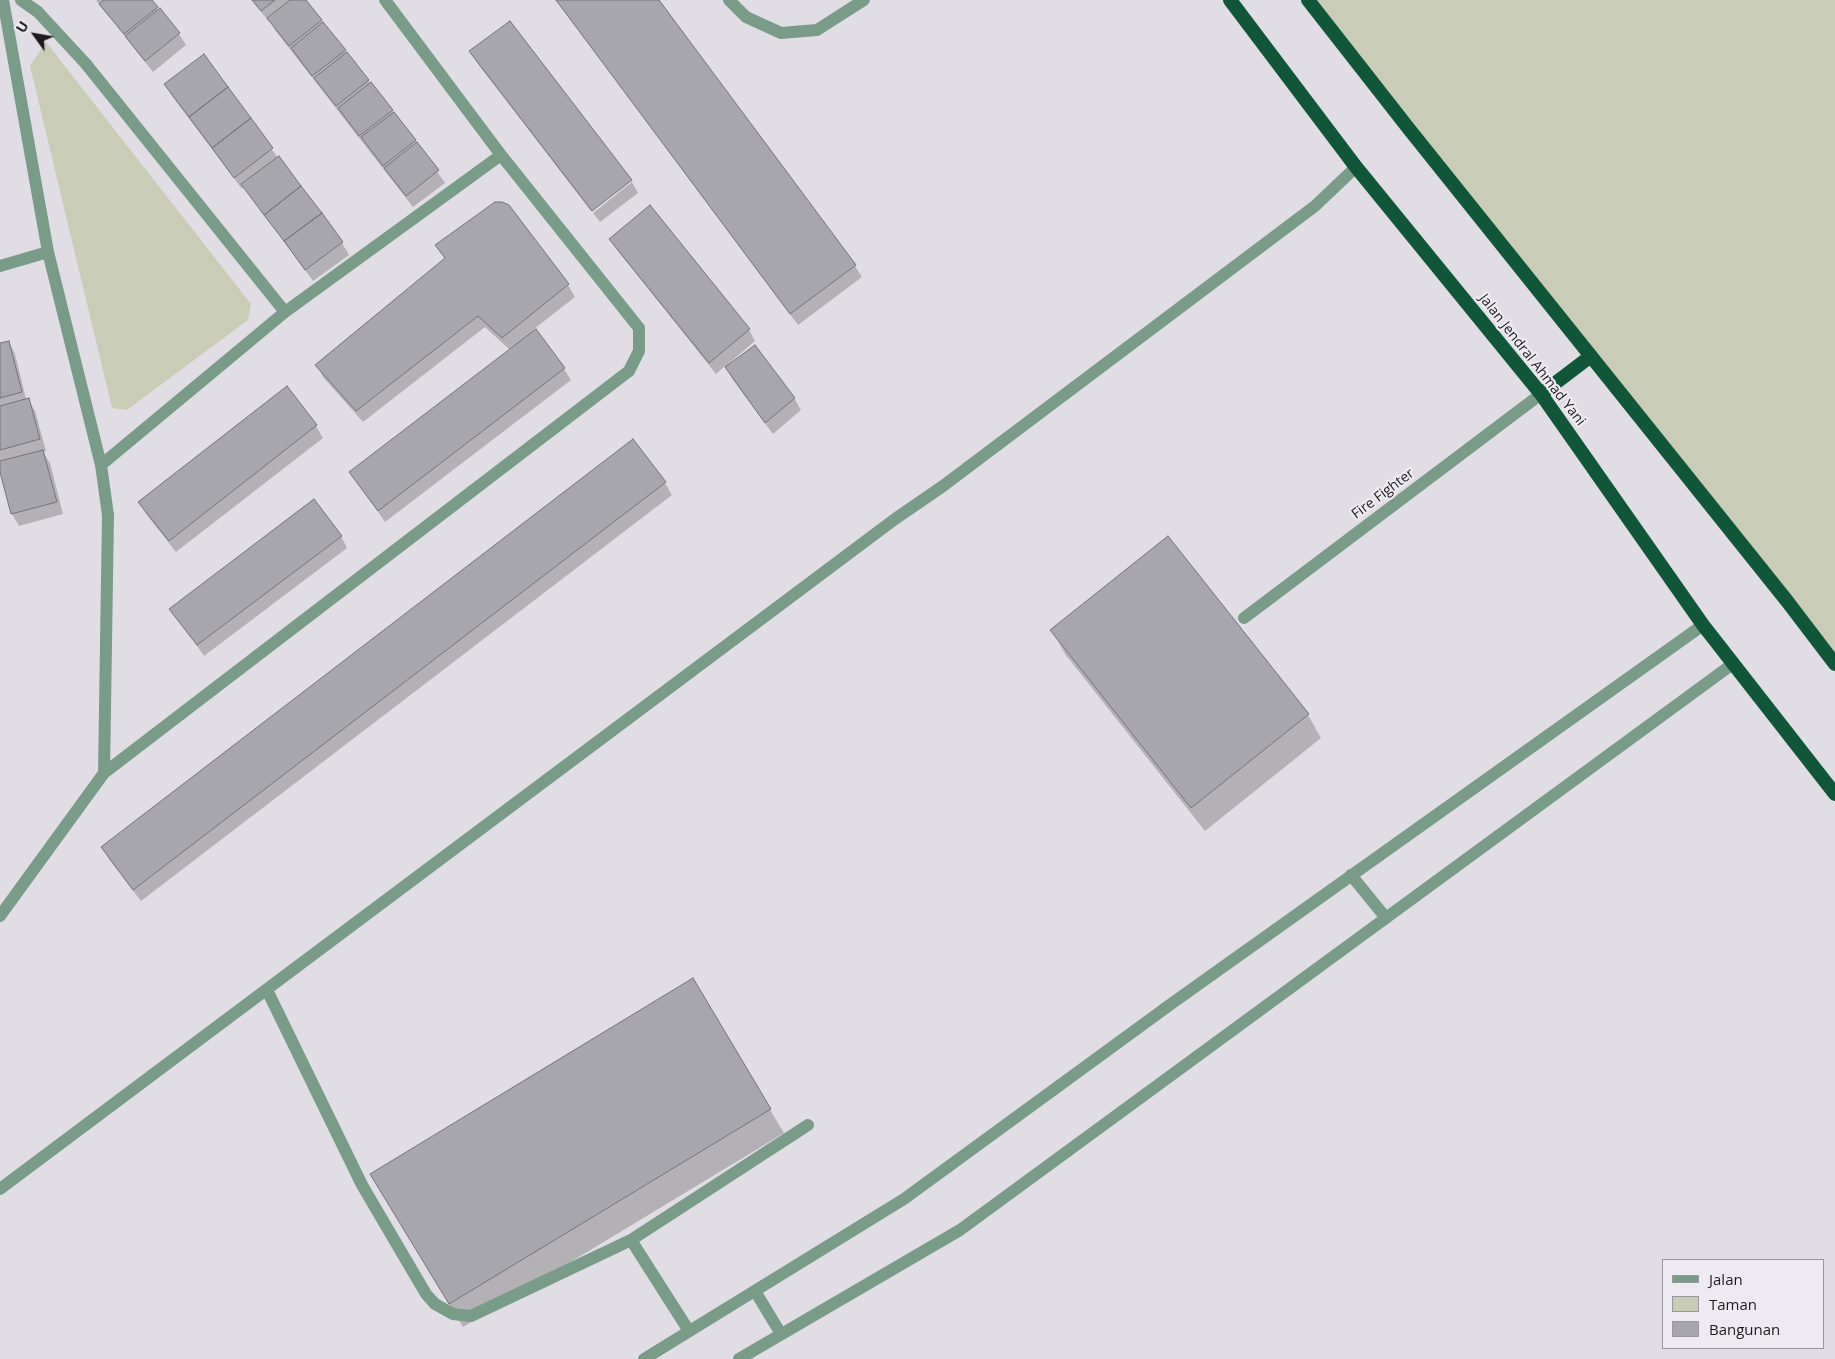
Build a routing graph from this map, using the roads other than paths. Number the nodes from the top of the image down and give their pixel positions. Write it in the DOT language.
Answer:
graph roads {
  1 [pos="4,0"];
  2 [pos="21,0"];
  3 [pos="385,0"];
  4 [pos="729,0"];
  5 [pos="864,0"];
  6 [pos="1230,0"];
  7 [pos="1308,0"];
  8 [pos="501,154"];
  9 [pos="1356,167"];
  10 [pos="48,252"];
  11 [pos="0,266"];
  12 [pos="285,312"];
  13 [pos="1591,356"];
  14 [pos="1541,394"];
  15 [pos="101,465"];
  16 [pos="1244,618"];
  17 [pos="1703,625"];
  18 [pos="1734,663"];
  19 [pos="1835,664"];
  20 [pos="104,773"];
  21 [pos="1835,794"];
  22 [pos="1351,875"];
  23 [pos="0,916"];
  24 [pos="1386,918"];
  25 [pos="266,990"];
  26 [pos="808,1125"];
  27 [pos="0,1190"];
  28 [pos="632,1240"];
  29 [pos="755,1291"];
  30 [pos="689,1331"];
  31 [pos="782,1334"];
  32 [pos="644,1359"];
  33 [pos="739,1359"];
  1 -- 10 [label="street"];
  2 -- 12 [label="street"];
  3 -- 8 [label="street"];
  4 -- 5 [label="street"];
  6 -- 9 [label="highway, Jalan Jendral Ahmad Yani"];
  7 -- 13 [label="highway"];
  8 -- 12 [label="street"];
  8 -- 20 [label="street"];
  9 -- 14 [label="highway, Jalan Jendral Ahmad Yani"];
  9 -- 25 [label="street"];
  10 -- 11 [label="street"];
  10 -- 15 [label="street"];
  12 -- 15 [label="street"];
  13 -- 14 [label="highway"];
  13 -- 19 [label="highway"];
  14 -- 16 [label="street, Fire Fighter"];
  14 -- 17 [label="highway, Jalan Jendral Ahmad Yani"];
  15 -- 20 [label="street"];
  17 -- 18 [label="highway, Jalan Jendral Ahmad Yani"];
  17 -- 22 [label="street"];
  18 -- 21 [label="highway, Jalan Jendral Ahmad Yani"];
  18 -- 24 [label="street"];
  20 -- 23 [label="street"];
  22 -- 24 [label="street"];
  22 -- 29 [label="street"];
  24 -- 31 [label="street"];
  25 -- 27 [label="street"];
  25 -- 28 [label="street"];
  26 -- 28 [label="street"];
  28 -- 30 [label="street"];
  29 -- 30 [label="street"];
  29 -- 31 [label="street"];
  30 -- 32 [label="street"];
  31 -- 33 [label="street"];
}
